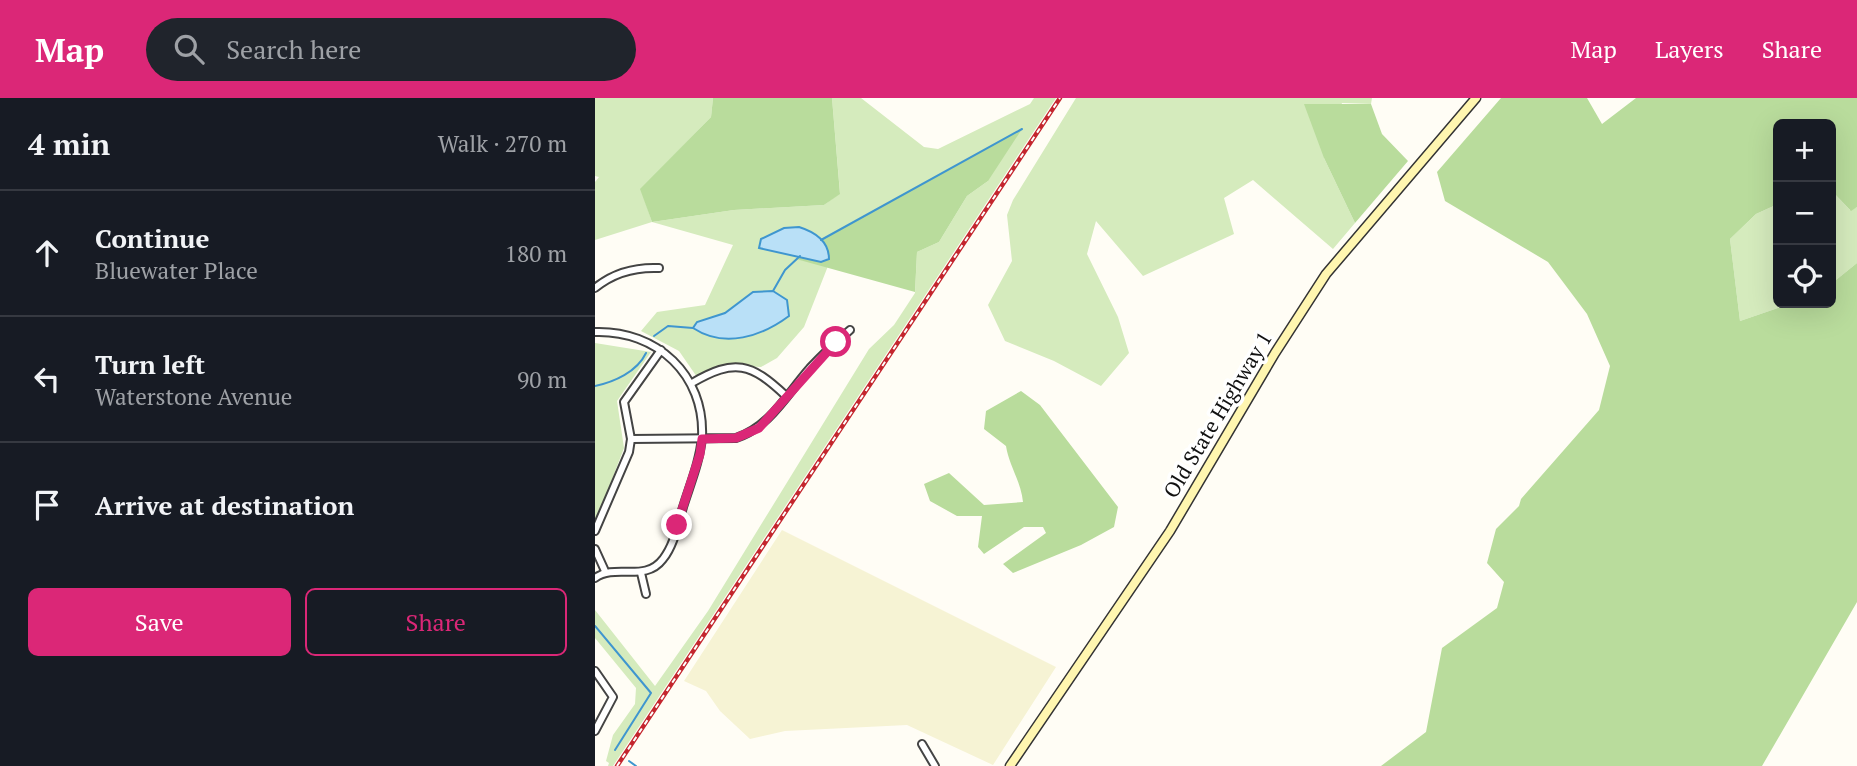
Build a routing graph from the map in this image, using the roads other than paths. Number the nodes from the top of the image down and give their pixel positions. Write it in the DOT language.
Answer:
graph roads {
  1 [pos="1476,98"];
  2 [pos="659,268"];
  3 [pos="595,288"];
  4 [pos="850,330"];
  5 [pos="595,332"];
  6 [pos="661,350"];
  7 [pos="692,383"];
  8 [pos="786,396"];
  9 [pos="631,439"];
  10 [pos="702,439"];
  11 [pos="595,531"];
  12 [pos="595,549"];
  13 [pos="605,570"];
  14 [pos="641,573"];
  15 [pos="595,578"];
  16 [pos="646,594"];
  17 [pos="596,673"];
  18 [pos="595,731"];
  19 [pos="922,744"];
  20 [pos="935,766"];
  21 [pos="1010,766"];
  1 -- 21 [label="main road, Old State Highway 1"];
  2 -- 3 [label="street"];
  4 -- 8 [label="street"];
  5 -- 6 [label="street"];
  6 -- 7 [label="street"];
  6 -- 9 [label="street"];
  7 -- 8 [label="street"];
  7 -- 10 [label="street"];
  8 -- 10 [label="street"];
  9 -- 10 [label="street"];
  9 -- 11 [label="street"];
  10 -- 14 [label="street"];
  12 -- 13 [label="street"];
  13 -- 14 [label="street"];
  13 -- 15 [label="street"];
  14 -- 16 [label="street"];
  17 -- 18 [label="street"];
  19 -- 20 [label="street"];
}
